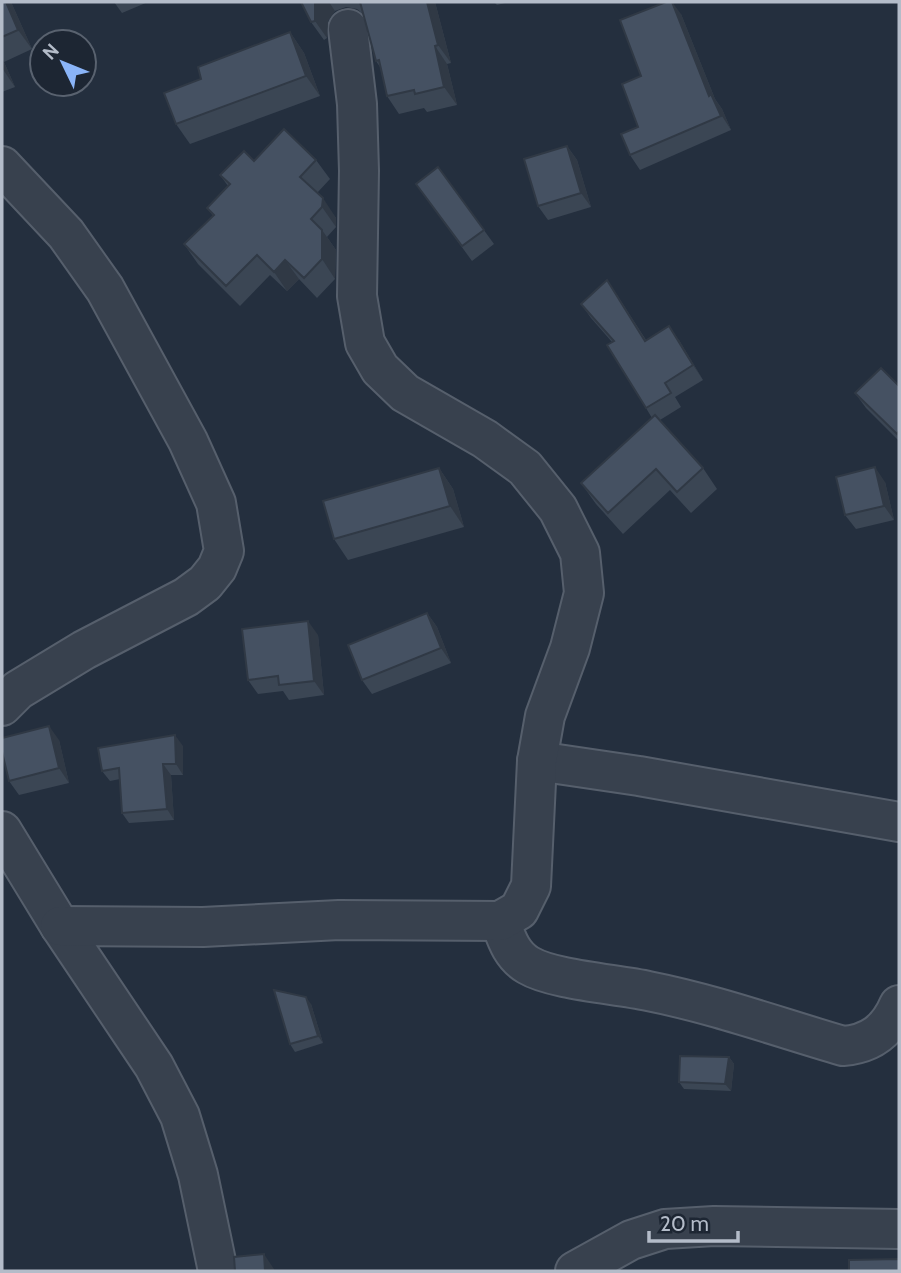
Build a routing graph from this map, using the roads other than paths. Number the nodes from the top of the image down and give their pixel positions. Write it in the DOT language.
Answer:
graph roads {
  1 [pos="348,29"];
  2 [pos="2,166"];
  3 [pos="2,706"];
  4 [pos="537,761"];
  5 [pos="899,822"];
  6 [pos="2,831"];
  7 [pos="500,921"];
  8 [pos="60,926"];
  9 [pos="899,1005"];
  10 [pos="899,1228"];
  11 [pos="218,1271"];
  12 [pos="575,1271"];
  1 -- 4 [label="street"];
  2 -- 3 [label="street"];
  4 -- 5 [label="street"];
  4 -- 7 [label="street"];
  6 -- 8 [label="street"];
  7 -- 8 [label="street"];
  7 -- 9 [label="street"];
  8 -- 11 [label="street"];
  10 -- 12 [label="street"];
}
